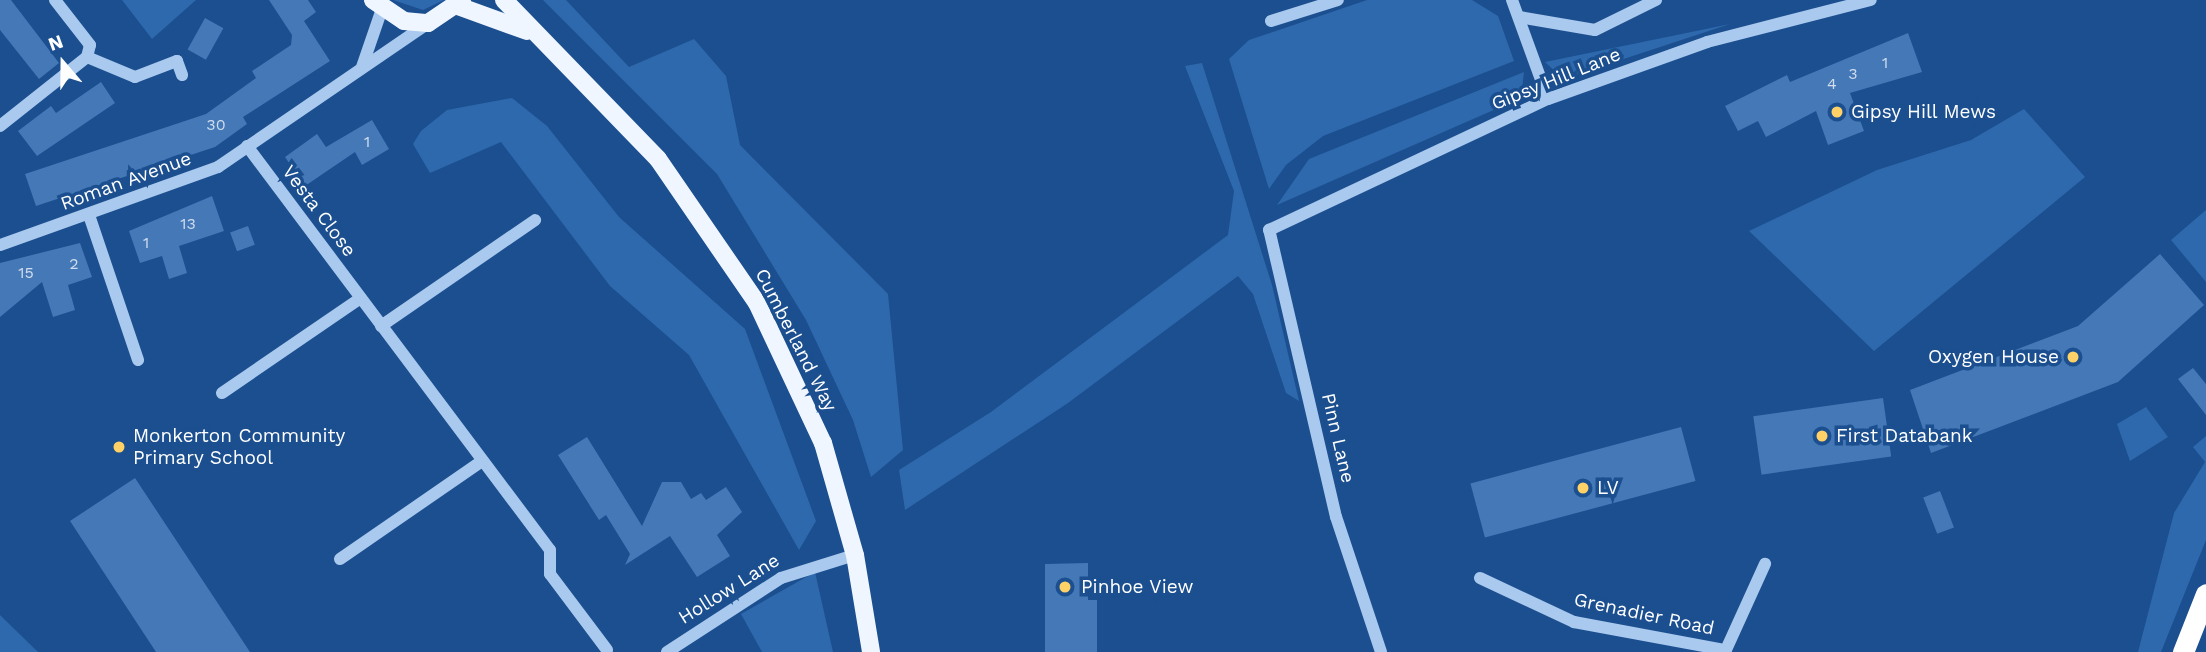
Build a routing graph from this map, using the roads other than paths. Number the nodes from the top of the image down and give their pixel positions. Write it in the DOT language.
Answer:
graph roads {
  1 [pos="55,0"];
  2 [pos="504,0"];
  3 [pos="1338,0"];
  4 [pos="1512,0"];
  5 [pos="1657,0"];
  6 [pos="1871,0"];
  7 [pos="460,3"];
  8 [pos="377,5"];
  9 [pos="1519,17"];
  10 [pos="1272,21"];
  11 [pos="428,23"];
  12 [pos="533,34"];
  13 [pos="87,57"];
  14 [pos="362,67"];
  15 [pos="182,75"];
  16 [pos="1548,99"];
  17 [pos="0,126"];
  18 [pos="247,146"];
  19 [pos="90,218"];
  20 [pos="535,220"];
  21 [pos="1269,230"];
  22 [pos="0,245"];
  23 [pos="361,298"];
  24 [pos="381,326"];
  25 [pos="138,360"];
  26 [pos="222,393"];
  27 [pos="482,461"];
  28 [pos="855,555"];
  29 [pos="340,559"];
  30 [pos="1765,565"];
  31 [pos="1480,579"];
  32 [pos="2206,594"];
  33 [pos="607,650"];
  34 [pos="1725,651"];
  35 [pos="667,652"];
  36 [pos="871,652"];
  37 [pos="1381,652"];
  38 [pos="2183,652"];
  1 -- 13 [label="street"];
  2 -- 12 [label="main road, Cumberland Way"];
  3 -- 10 [label="street"];
  4 -- 9 [label="street"];
  5 -- 9 [label="street"];
  6 -- 16 [label="street, Gipsy Hill Lane"];
  7 -- 11 [label="main road, Cumberland Way"];
  7 -- 12 [label="main road, Cumberland Way"];
  8 -- 11 [label="main road"];
  8 -- 14 [label="street"];
  9 -- 16 [label="street"];
  11 -- 14 [label="street, Roman Avenue"];
  12 -- 28 [label="main road, Cumberland Way"];
  13 -- 15 [label="street"];
  13 -- 17 [label="street"];
  14 -- 18 [label="street, Roman Avenue"];
  16 -- 21 [label="street, Gipsy Hill Lane"];
  18 -- 19 [label="street, Roman Avenue"];
  18 -- 23 [label="street, Vesta Close"];
  19 -- 22 [label="street, Roman Avenue"];
  19 -- 25 [label="street"];
  20 -- 24 [label="street"];
  21 -- 37 [label="street, Pinn Lane"];
  23 -- 24 [label="street, Vesta Close"];
  23 -- 26 [label="street"];
  24 -- 27 [label="street, Vesta Close"];
  27 -- 29 [label="street"];
  27 -- 33 [label="street, Vesta Close"];
  28 -- 35 [label="street, Hollow Lane"];
  28 -- 36 [label="main road, Cumberland Way"];
  30 -- 34 [label="street, Grenadier Road"];
  31 -- 34 [label="street, Grenadier Road"];
  32 -- 38 [label="highway"];
}
